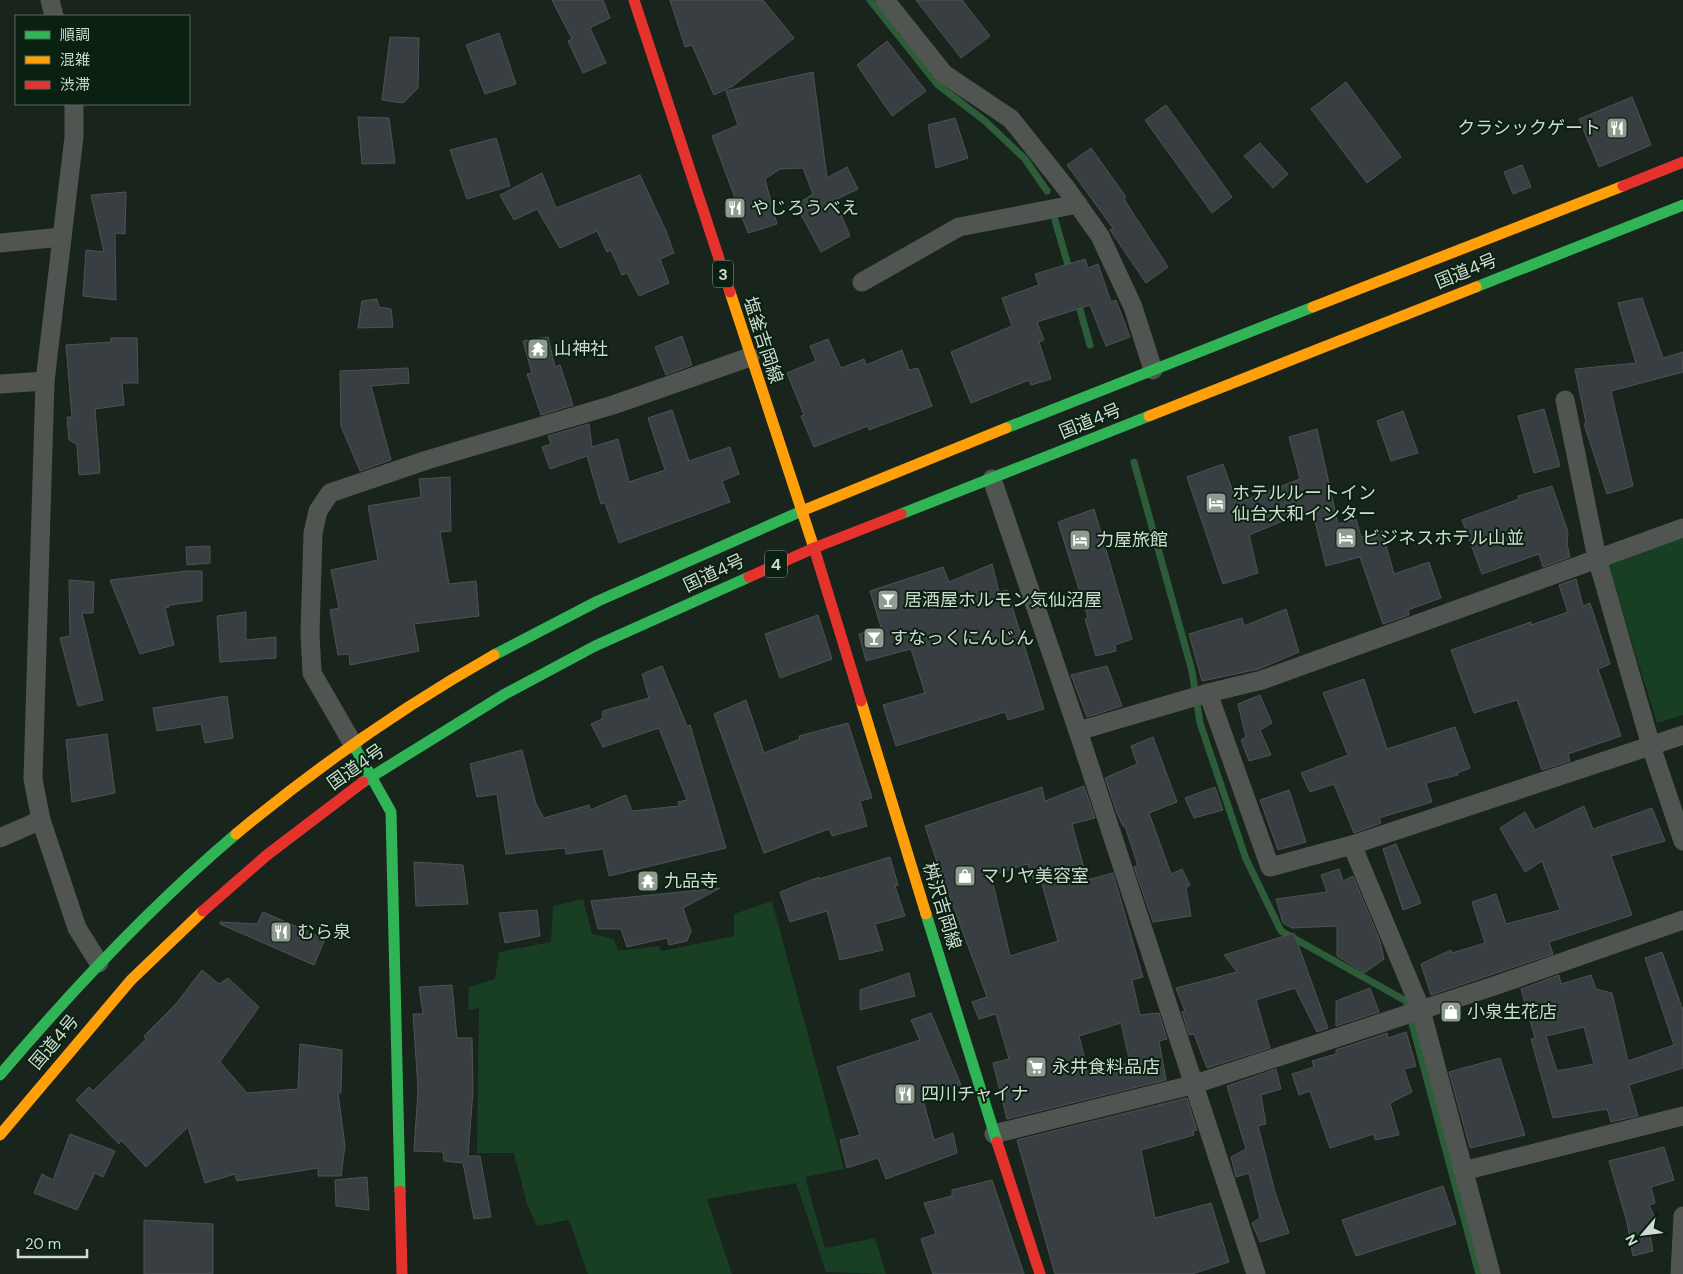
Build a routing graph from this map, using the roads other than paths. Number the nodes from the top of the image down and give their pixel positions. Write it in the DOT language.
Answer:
graph roads {
  1 [pos="50,0"];
  2 [pos="634,0"];
  3 [pos="885,0"];
  4 [pos="54,15"];
  5 [pos="74,105"];
  6 [pos="1683,162"];
  7 [pos="1078,204"];
  8 [pos="1683,205"];
  9 [pos="62,237"];
  10 [pos="0,243"];
  11 [pos="862,282"];
  12 [pos="750,357"];
  13 [pos="1153,370"];
  14 [pos="44,380"];
  15 [pos="0,384"];
  16 [pos="1564,400"];
  17 [pos="992,479"];
  18 [pos="801,512"];
  19 [pos="1683,528"];
  20 [pos="814,548"];
  21 [pos="1597,558"];
  22 [pos="1207,693"];
  23 [pos="1078,731"];
  24 [pos="1683,735"];
  25 [pos="353,744"];
  26 [pos="1651,746"];
  27 [pos="371,776"];
  28 [pos="41,820"];
  29 [pos="0,838"];
  30 [pos="1683,841"];
  31 [pos="1352,845"];
  32 [pos="1683,920"];
  33 [pos="99,964"];
  34 [pos="1420,1010"];
  35 [pos="0,1074"];
  36 [pos="1192,1085"];
  37 [pos="1683,1116"];
  38 [pos="994,1134"];
  39 [pos="0,1135"];
  40 [pos="1463,1171"];
  41 [pos="1683,1216"];
  42 [pos="402,1274"];
  43 [pos="1040,1274"];
  44 [pos="1256,1274"];
  45 [pos="1491,1274"];
  46 [pos="1680,1274"];
  1 -- 4 [label="street"];
  2 -- 12 [label="main road, 塩釜吉岡線 / 3"];
  3 -- 7 [label="street"];
  5 -- 9 [label="street"];
  6 -- 13 [label="main road, 国道4号 / 4"];
  7 -- 11 [label="street"];
  7 -- 13 [label="street"];
  8 -- 17 [label="main road, 国道4号 / 4"];
  9 -- 10 [label="street"];
  9 -- 14 [label="street"];
  12 -- 18 [label="main road, 塩釜吉岡線 / 3"];
  12 -- 25 [label="street"];
  13 -- 18 [label="main road, 国道4号 / 4"];
  14 -- 15 [label="street"];
  14 -- 28 [label="street"];
  16 -- 21 [label="street"];
  17 -- 20 [label="main road, 国道4号 / 4"];
  17 -- 23 [label="street"];
  18 -- 20 [label="main road, 塩釜吉岡線 / 3"];
  18 -- 25 [label="main road, 国道4号 / 4"];
  19 -- 21 [label="street"];
  20 -- 27 [label="main road, 国道4号 / 4"];
  20 -- 38 [label="main road, 桝沢吉岡線"];
  21 -- 22 [label="street"];
  21 -- 26 [label="street"];
  22 -- 23 [label="street"];
  22 -- 31 [label="street"];
  23 -- 36 [label="street"];
  24 -- 26 [label="street"];
  25 -- 27 [label="main road"];
  25 -- 33 [label="main road, 国道4号 / 4"];
  26 -- 30 [label="street"];
  26 -- 31 [label="street"];
  27 -- 39 [label="main road, 国道4号 / 4"];
  27 -- 42 [label="main road"];
  28 -- 29 [label="street"];
  28 -- 33 [label="street"];
  31 -- 34 [label="street"];
  32 -- 34 [label="street"];
  33 -- 35 [label="main road, 国道4号 / 4"];
  34 -- 36 [label="street"];
  34 -- 40 [label="street"];
  36 -- 38 [label="street"];
  36 -- 44 [label="street"];
  37 -- 40 [label="street"];
  38 -- 43 [label="main road, 桝沢吉岡線"];
  40 -- 45 [label="street"];
  41 -- 46 [label="street"];
}
